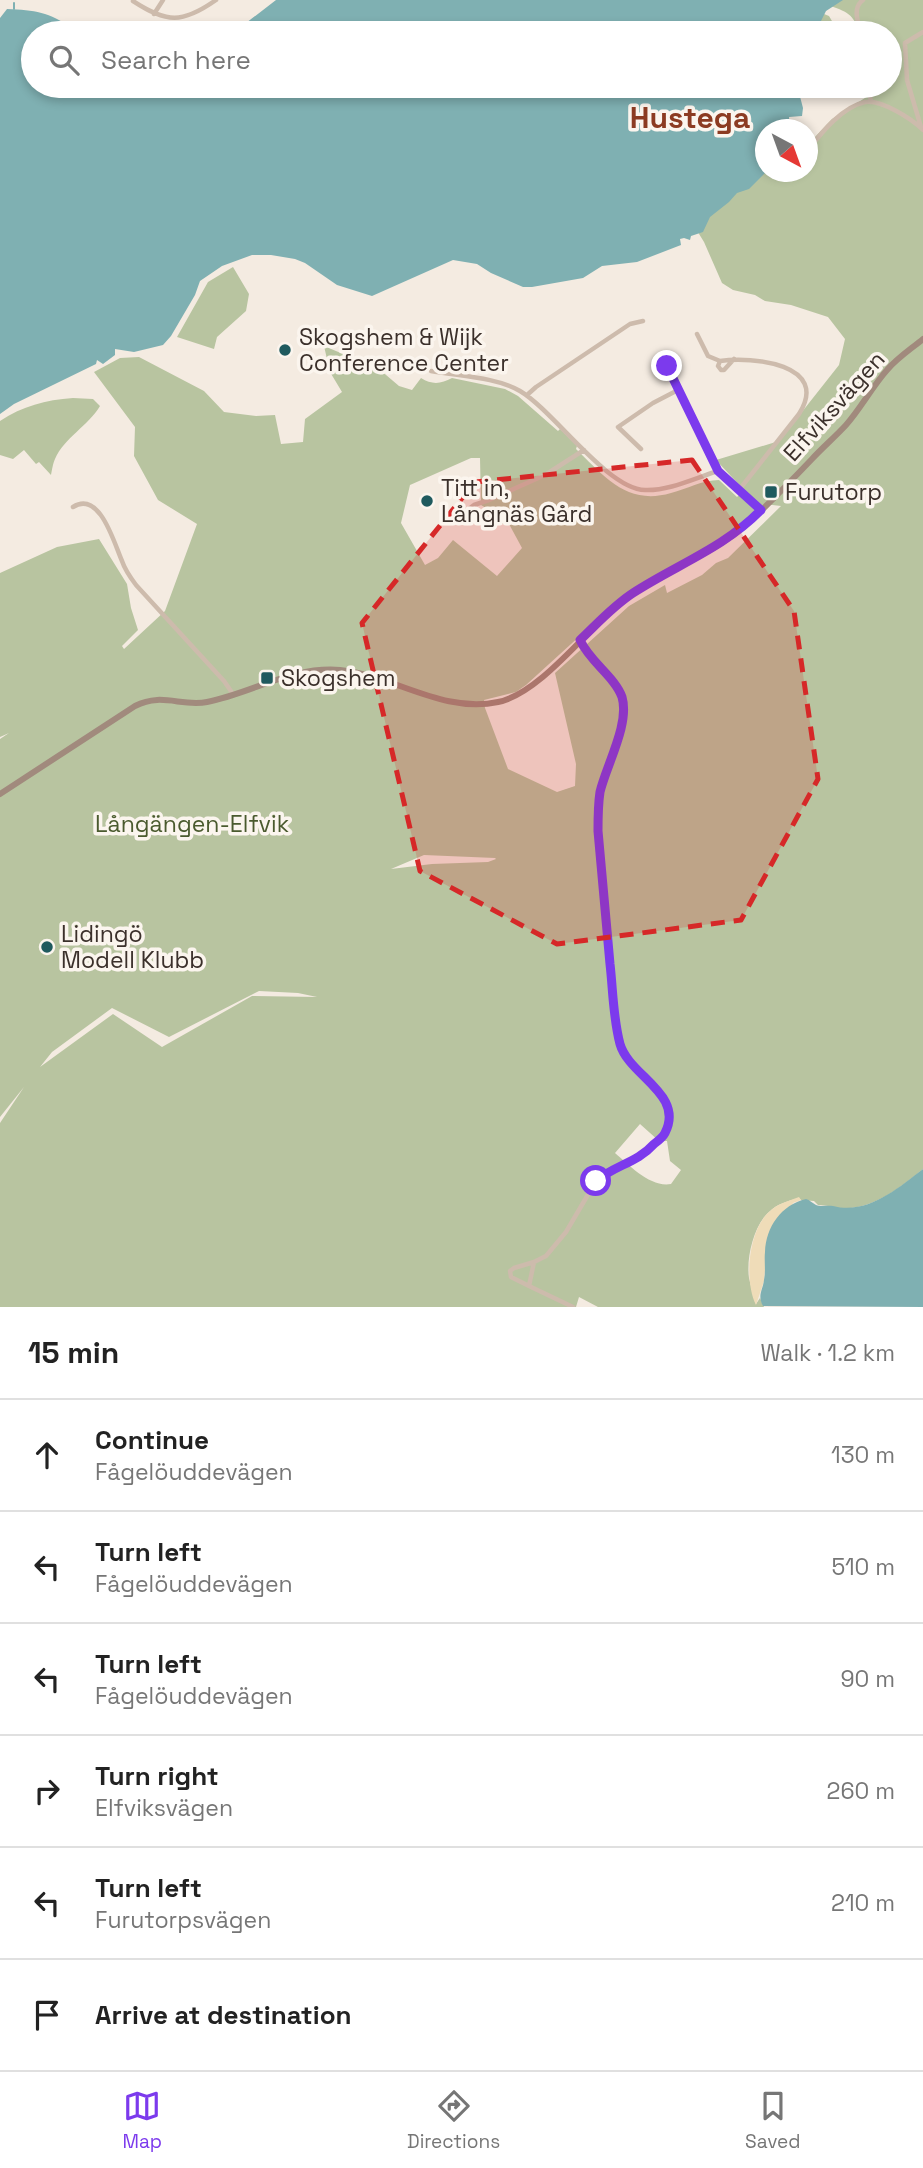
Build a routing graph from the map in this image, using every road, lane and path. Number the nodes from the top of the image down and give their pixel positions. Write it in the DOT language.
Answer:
graph roads {
  1 [pos="163,0"];
  2 [pos="216,0"];
  3 [pos="863,0"];
  4 [pos="133,1"];
  5 [pos="154,14"];
  6 [pos="858,21"];
  7 [pos="923,32"];
  8 [pos="870,98"];
  9 [pos="870,102"];
  10 [pos="922,129"];
  11 [pos="818,136"];
  12 [pos="643,321"];
  13 [pos="697,334"];
  14 [pos="923,339"];
  15 [pos="734,359"];
  16 [pos="720,361"];
  17 [pos="667,366"];
  18 [pos="431,371"];
  19 [pos="678,390"];
  20 [pos="527,396"];
  21 [pos="642,449"];
  22 [pos="584,450"];
  23 [pos="718,471"];
  24 [pos="739,490"];
  25 [pos="73,507"];
  26 [pos="761,510"];
  27 [pos="448,516"];
  28 [pos="580,640"];
  29 [pos="233,694"];
  30 [pos="0,794"];
  31 [pos="534,1262"];
  32 [pos="529,1286"];
  33 [pos="573,1307"];
  1 -- 5 [label="street"];
  2 -- 5 [label="street"];
  3 -- 6 [label="street"];
  4 -- 5 [label="street"];
  7 -- 10 [label="street"];
  8 -- 9 [label="street"];
  9 -- 10 [label="street"];
  9 -- 11 [label="street"];
  12 -- 20 [label="street"];
  13 -- 16 [label="street"];
  14 -- 26 [label="street, Elfviksvägen"];
  15 -- 16 [label="street"];
  15 -- 16 [label="street"];
  15 -- 24 [label="street"];
  17 -- 19 [label="street"];
  18 -- 20 [label="street"];
  19 -- 21 [label="street"];
  19 -- 23 [label="street"];
  20 -- 22 [label="street"];
  22 -- 23 [label="street"];
  22 -- 27 [label="street"];
  23 -- 24 [label="street"];
  24 -- 26 [label="street"];
  25 -- 29 [label="street"];
  26 -- 28 [label="street, Elfviksvägen"];
  28 -- 29 [label="street, Elfviksvägen"];
  28 -- 31 [label="street"];
  29 -- 30 [label="street, Elfviksvägen"];
  31 -- 32 [label="street"];
  31 -- 32 [label="street"];
  32 -- 33 [label="street"];
}
